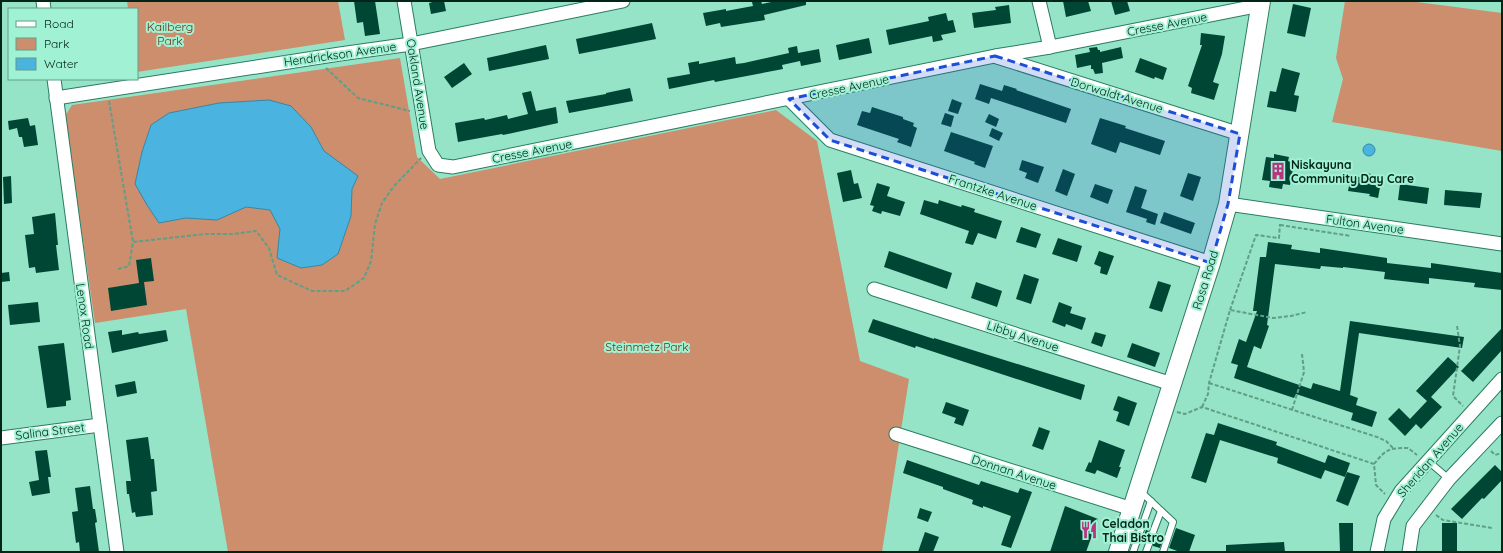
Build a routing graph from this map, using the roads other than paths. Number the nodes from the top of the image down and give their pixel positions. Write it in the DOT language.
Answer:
graph roads {
  1 [pos="404,1"];
  2 [pos="623,1"];
  3 [pos="1039,1"];
  4 [pos="1261,3"];
  5 [pos="411,44"];
  6 [pos="1050,47"];
  7 [pos="995,56"];
  8 [pos="54,80"];
  9 [pos="56,98"];
  10 [pos="789,99"];
  11 [pos="1240,134"];
  12 [pos="438,165"];
  13 [pos="1228,204"];
  14 [pos="1502,244"];
  15 [pos="1211,263"];
  16 [pos="874,289"];
  17 [pos="1502,379"];
  18 [pos="1172,384"];
  19 [pos="1502,423"];
  20 [pos="100,425"];
  21 [pos="896,434"];
  22 [pos="1,438"];
  23 [pos="1427,462"];
  24 [pos="1449,479"];
  25 [pos="1145,496"];
  26 [pos="1161,511"];
  27 [pos="1136,514"];
  28 [pos="1154,532"];
  29 [pos="1149,544"];
  30 [pos="1126,550"];
  31 [pos="117,552"];
  32 [pos="1146,552"];
  33 [pos="1163,552"];
  34 [pos="1378,552"];
  35 [pos="1409,552"];
  1 -- 5 [label="street, Oakland Avenue"];
  2 -- 5 [label="street, Hendrickson Avenue"];
  3 -- 6 [label="street"];
  4 -- 6 [label="street, Cresse Avenue"];
  4 -- 11 [label="street, Rosa Road"];
  5 -- 9 [label="street, Hendrickson Avenue"];
  5 -- 12 [label="street, Oakland Avenue"];
  6 -- 7 [label="street, Cresse Avenue"];
  7 -- 10 [label="street, Cresse Avenue"];
  7 -- 11 [label="street, Dorwaldt Avenue"];
  8 -- 9 [label="street, Lenox Road"];
  9 -- 20 [label="street, Lenox Road"];
  10 -- 12 [label="street, Cresse Avenue"];
  10 -- 15 [label="street, Frantzke Avenue"];
  11 -- 13 [label="street, Rosa Road"];
  13 -- 14 [label="street, Fulton Avenue"];
  13 -- 15 [label="street, Rosa Road"];
  15 -- 18 [label="street, Rosa Road"];
  16 -- 18 [label="street, Libby Avenue"];
  17 -- 23 [label="street, Sheridan Avenue"];
  18 -- 25 [label="street, Rosa Road"];
  19 -- 24 [label="street"];
  20 -- 22 [label="street, Salina Street"];
  20 -- 31 [label="street, Lenox Road"];
  21 -- 27 [label="street, Donnan Avenue"];
  23 -- 24 [label="lane"];
  23 -- 34 [label="street, Sheridan Avenue"];
  24 -- 35 [label="street"];
  25 -- 26 [label="lane"];
  25 -- 27 [label="street, Rosa Road"];
  26 -- 28 [label="lane"];
  26 -- 33 [label="lane"];
  27 -- 30 [label="street, Rosa Road"];
  29 -- 32 [label="lane"];
}
